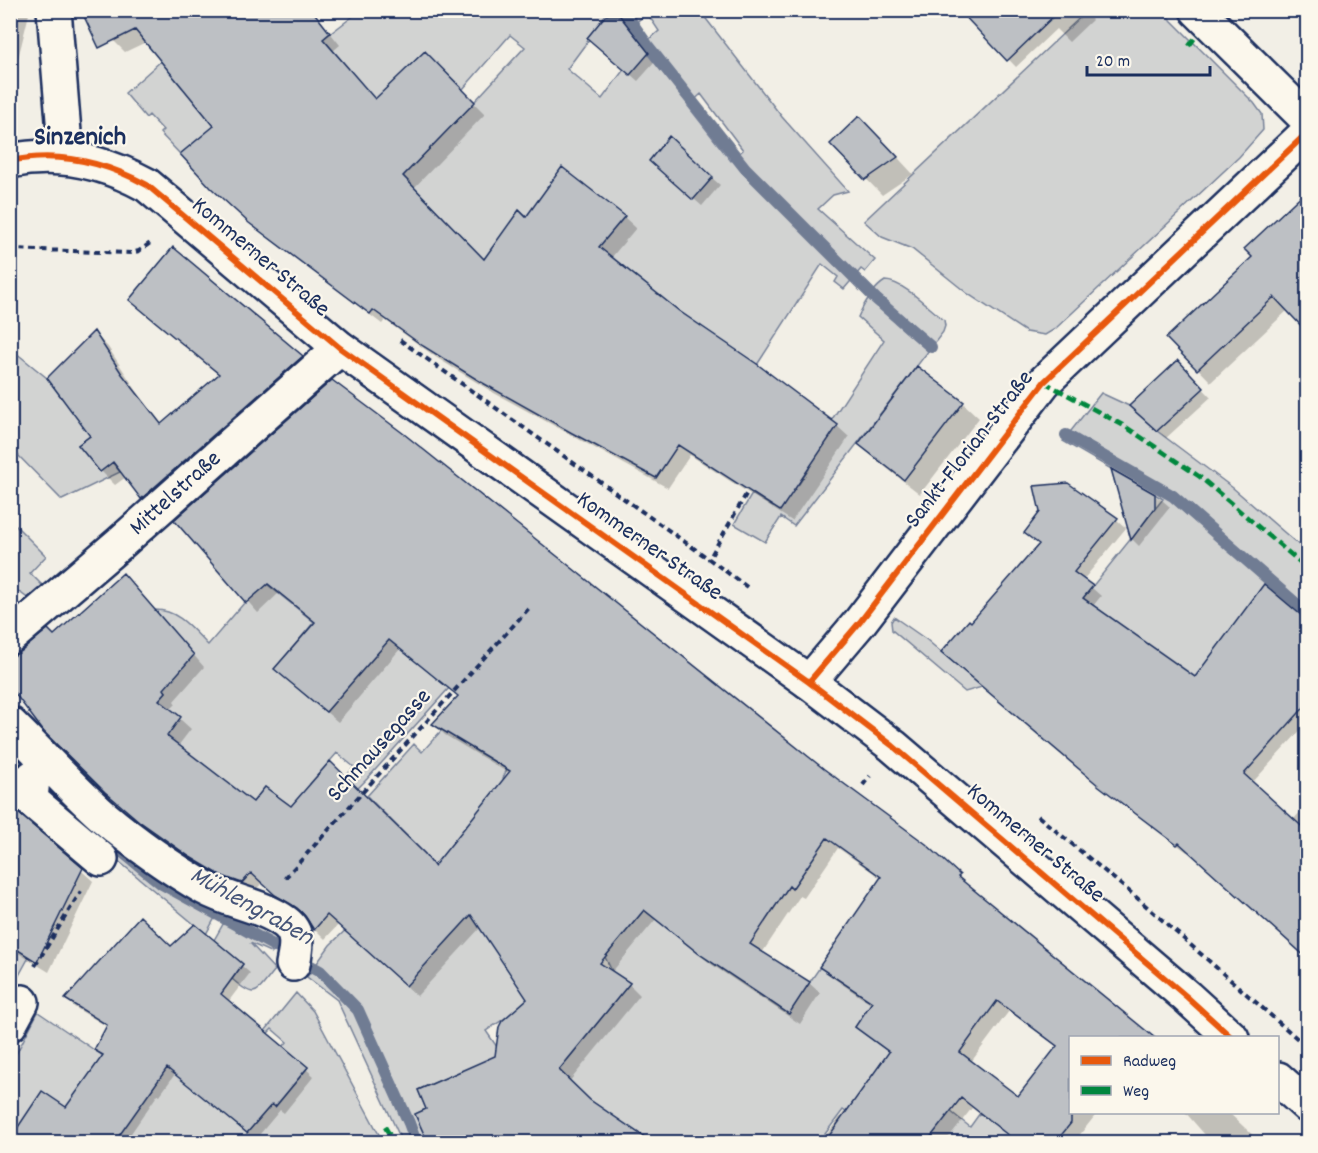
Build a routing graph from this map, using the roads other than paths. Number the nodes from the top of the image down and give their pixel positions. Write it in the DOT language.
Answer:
graph roads {
  1 [pos="54,10"];
  2 [pos="1197,10"];
  3 [pos="1308,120"];
  4 [pos="1308,132"];
  5 [pos="66,157"];
  6 [pos="10,161"];
  7 [pos="340,348"];
  8 [pos="10,637"];
  9 [pos="809,682"];
  10 [pos="10,724"];
  11 [pos="29,776"];
  12 [pos="101,859"];
  13 [pos="295,954"];
  14 [pos="1230,1036"];
  15 [pos="1279,1080"];
  16 [pos="1308,1106"];
  1 -- 5 [label="street"];
  2 -- 3 [label="street"];
  4 -- 9 [label="street, Sankt-Florian-Straße"];
  5 -- 6 [label="street, Kommerner Straße"];
  5 -- 7 [label="street, Kommerner Straße"];
  7 -- 8 [label="street, Mittelstraße"];
  7 -- 9 [label="street, Kommerner Straße"];
  9 -- 14 [label="street, Kommerner Straße"];
  10 -- 11 [label="street"];
  11 -- 12 [label="street"];
  11 -- 13 [label="street"];
  15 -- 16 [label="street"];
}
